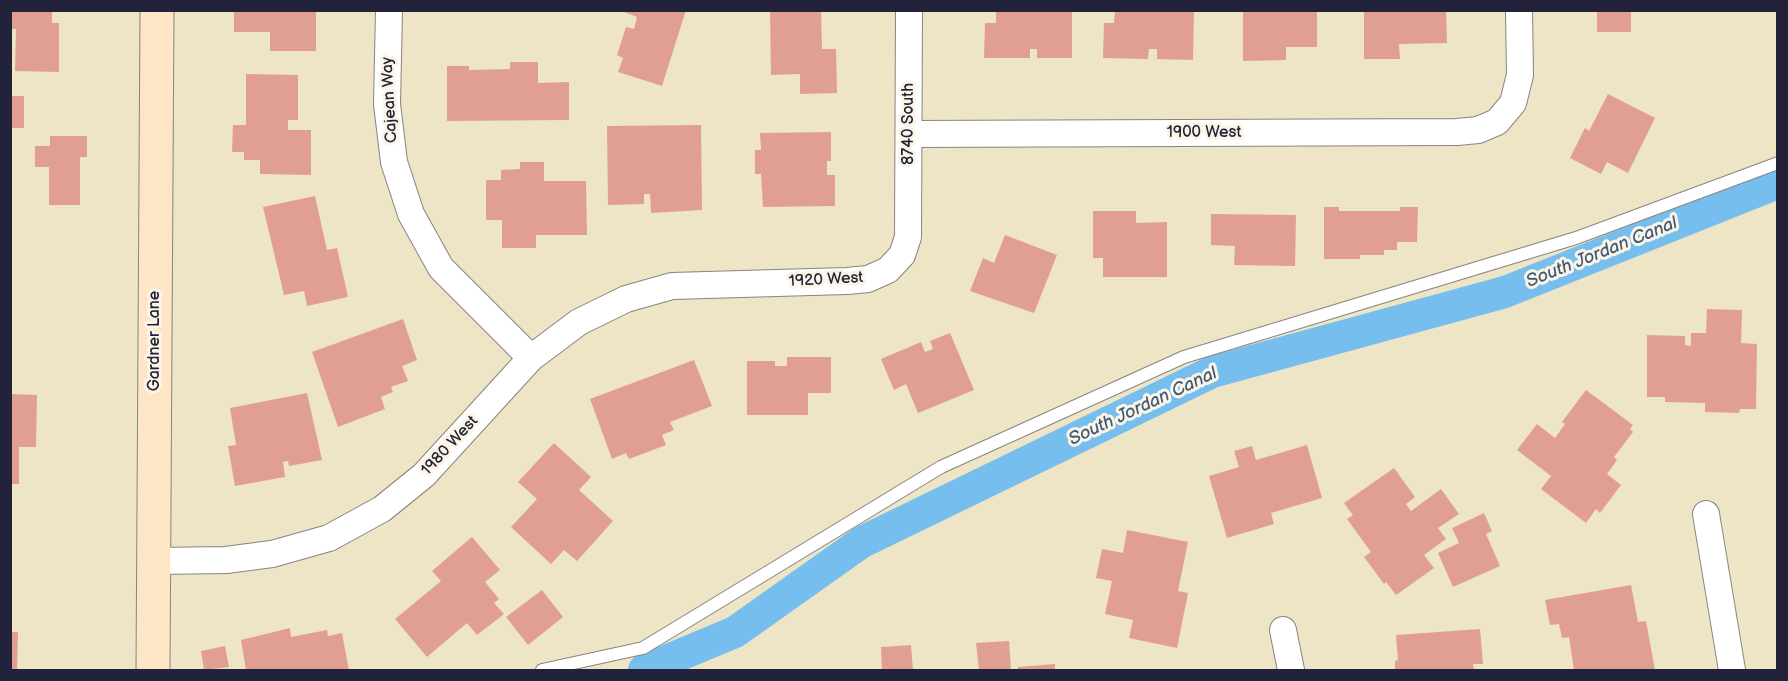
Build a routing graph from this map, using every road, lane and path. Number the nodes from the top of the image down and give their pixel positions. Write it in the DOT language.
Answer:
graph roads {
  1 [pos="157,10"];
  2 [pos="389,10"];
  3 [pos="909,10"];
  4 [pos="1519,10"];
  5 [pos="909,134"];
  6 [pos="1778,163"];
  7 [pos="908,237"];
  8 [pos="723,283"];
  9 [pos="531,358"];
  10 [pos="1706,514"];
  11 [pos="154,561"];
  12 [pos="1283,630"];
  13 [pos="153,670"];
  14 [pos="542,670"];
  15 [pos="1291,670"];
  16 [pos="1732,670"];
  1 -- 11 [label="street, Gardner Lane"];
  2 -- 9 [label="street, Cajean Way"];
  3 -- 5 [label="street, 8740 South"];
  4 -- 5 [label="street, 1900 West"];
  5 -- 7 [label="street, 8740 South"];
  6 -- 14 [label="lane"];
  7 -- 8 [label="street, 1920 West"];
  8 -- 9 [label="street, 1980 West"];
  9 -- 11 [label="street, 1980 West"];
  10 -- 16 [label="street"];
  11 -- 13 [label="street, Gardner Lane"];
  12 -- 15 [label="street"];
}
